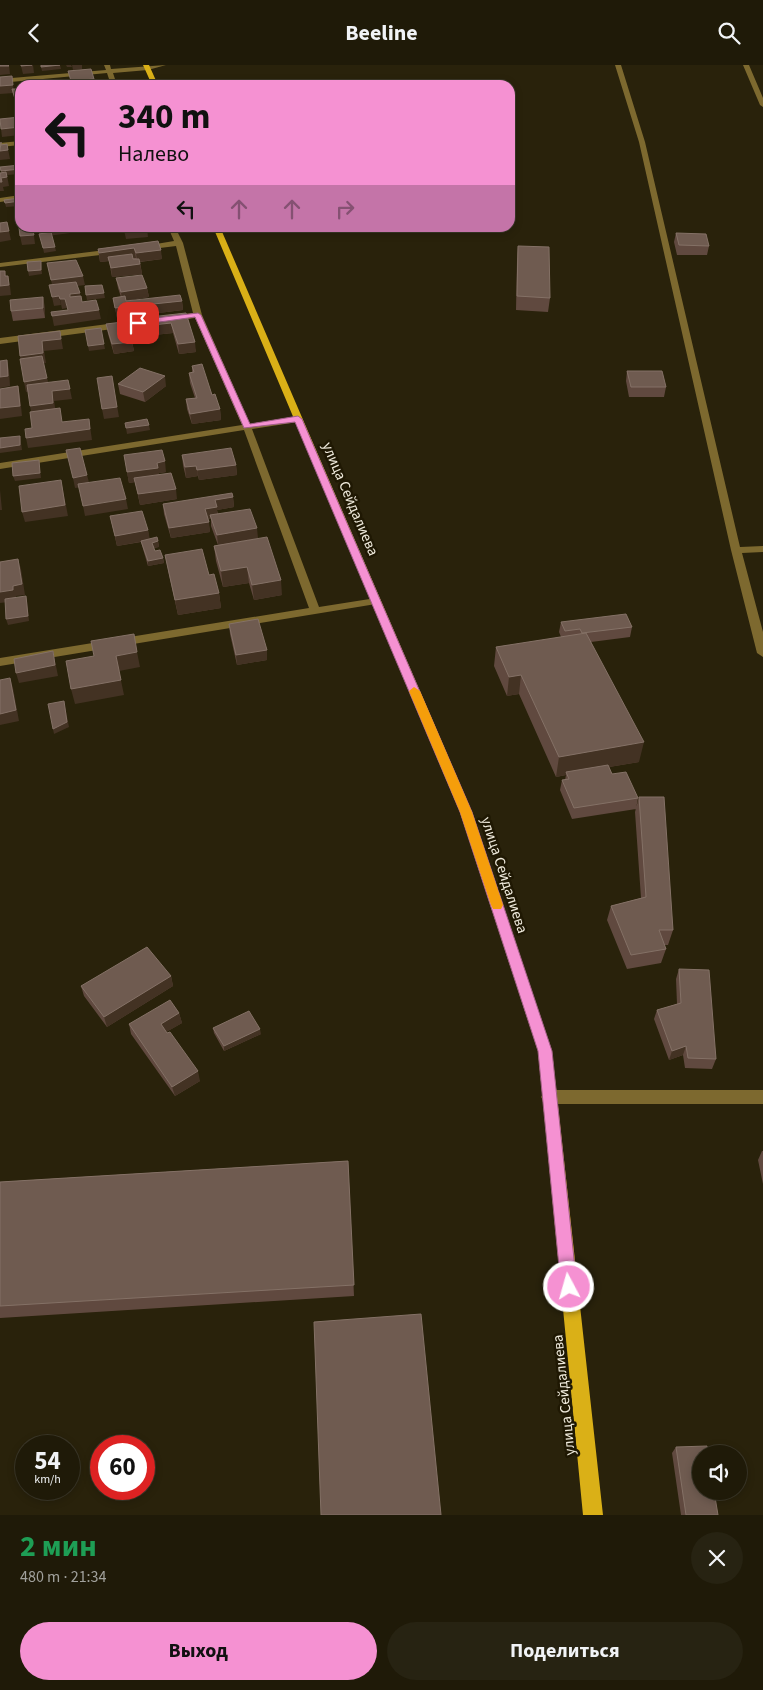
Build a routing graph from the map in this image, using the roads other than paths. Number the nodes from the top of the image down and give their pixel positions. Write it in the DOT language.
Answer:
graph roads {
  1 [pos="163,65"];
  2 [pos="618,65"];
  3 [pos="746,65"];
  4 [pos="147,67"];
  5 [pos="108,68"];
  6 [pos="112,80"];
  7 [pos="153,80"];
  8 [pos="0,81"];
  9 [pos="763,105"];
  10 [pos="15,144"];
  11 [pos="0,145"];
  12 [pos="15,198"];
  13 [pos="0,199"];
  14 [pos="173,232"];
  15 [pos="218,232"];
  16 [pos="178,243"];
  17 [pos="139,248"];
  18 [pos="119,251"];
  19 [pos="0,265"];
  20 [pos="198,315"];
  21 [pos="0,341"];
  22 [pos="298,419"];
  23 [pos="247,427"];
  24 [pos="0,466"];
  25 [pos="763,549"];
  26 [pos="736,550"];
  27 [pos="376,601"];
  28 [pos="315,611"];
  29 [pos="763,653"];
  30 [pos="0,662"];
  31 [pos="549,1097"];
  32 [pos="763,1097"];
  33 [pos="593,1515"];
  1 -- 4 [label="street"];
  2 -- 26 [label="street"];
  3 -- 9 [label="street"];
  4 -- 5 [label="street"];
  4 -- 7 [label="main road"];
  5 -- 6 [label="street"];
  5 -- 8 [label="street"];
  10 -- 11 [label="street"];
  12 -- 13 [label="street"];
  14 -- 16 [label="street"];
  15 -- 22 [label="main road, улица Сейдалиева"];
  16 -- 17 [label="street"];
  16 -- 20 [label="street"];
  18 -- 19 [label="street"];
  20 -- 21 [label="street"];
  20 -- 23 [label="street"];
  22 -- 23 [label="street"];
  22 -- 27 [label="main road, улица Сейдалиева"];
  23 -- 24 [label="street"];
  23 -- 28 [label="street"];
  25 -- 26 [label="street"];
  26 -- 29 [label="street"];
  27 -- 28 [label="street"];
  27 -- 31 [label="main road, улица Сейдалиева"];
  28 -- 30 [label="street"];
  31 -- 32 [label="street"];
  31 -- 33 [label="main road, улица Сейдалиева"];
}
